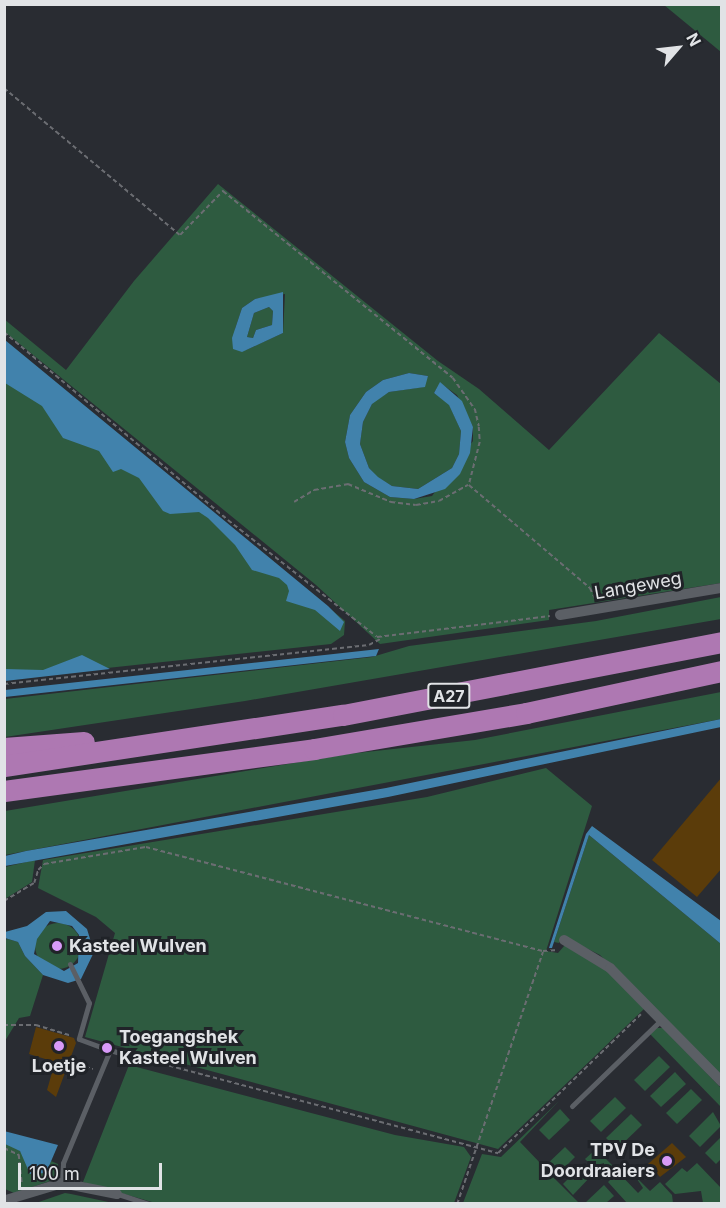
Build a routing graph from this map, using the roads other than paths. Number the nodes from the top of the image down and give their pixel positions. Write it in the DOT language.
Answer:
graph roads {
  1 [pos="722,588"];
  2 [pos="560,615"];
  3 [pos="722,642"];
  4 [pos="722,671"];
  5 [pos="174,741"];
  6 [pos="4,748"];
  7 [pos="314,749"];
  8 [pos="4,766"];
  9 [pos="4,791"];
  10 [pos="4,804"];
  11 [pos="564,940"];
  12 [pos="70,964"];
  13 [pos="661,1020"];
  14 [pos="110,1050"];
  15 [pos="126,1055"];
  16 [pos="722,1082"];
  17 [pos="572,1106"];
  18 [pos="62,1183"];
  19 [pos="117,1194"];
  20 [pos="8,1200"];
  21 [pos="148,1203"];
  1 -- 2 [label="street, Langeweg"];
  3 -- 5 [label="highway, A27"];
  4 -- 7 [label="highway, A27"];
  5 -- 6 [label="highway, A27"];
  5 -- 8 [label="highway, A27"];
  7 -- 9 [label="highway, A27"];
  7 -- 10 [label="highway, A27"];
  11 -- 13 [label="street"];
  12 -- 14 [label="lane"];
  13 -- 16 [label="street"];
  13 -- 17 [label="lane"];
  14 -- 15 [label="lane"];
  14 -- 18 [label="lane"];
  18 -- 19 [label="street"];
  18 -- 20 [label="street"];
  19 -- 21 [label="lane"];
}
